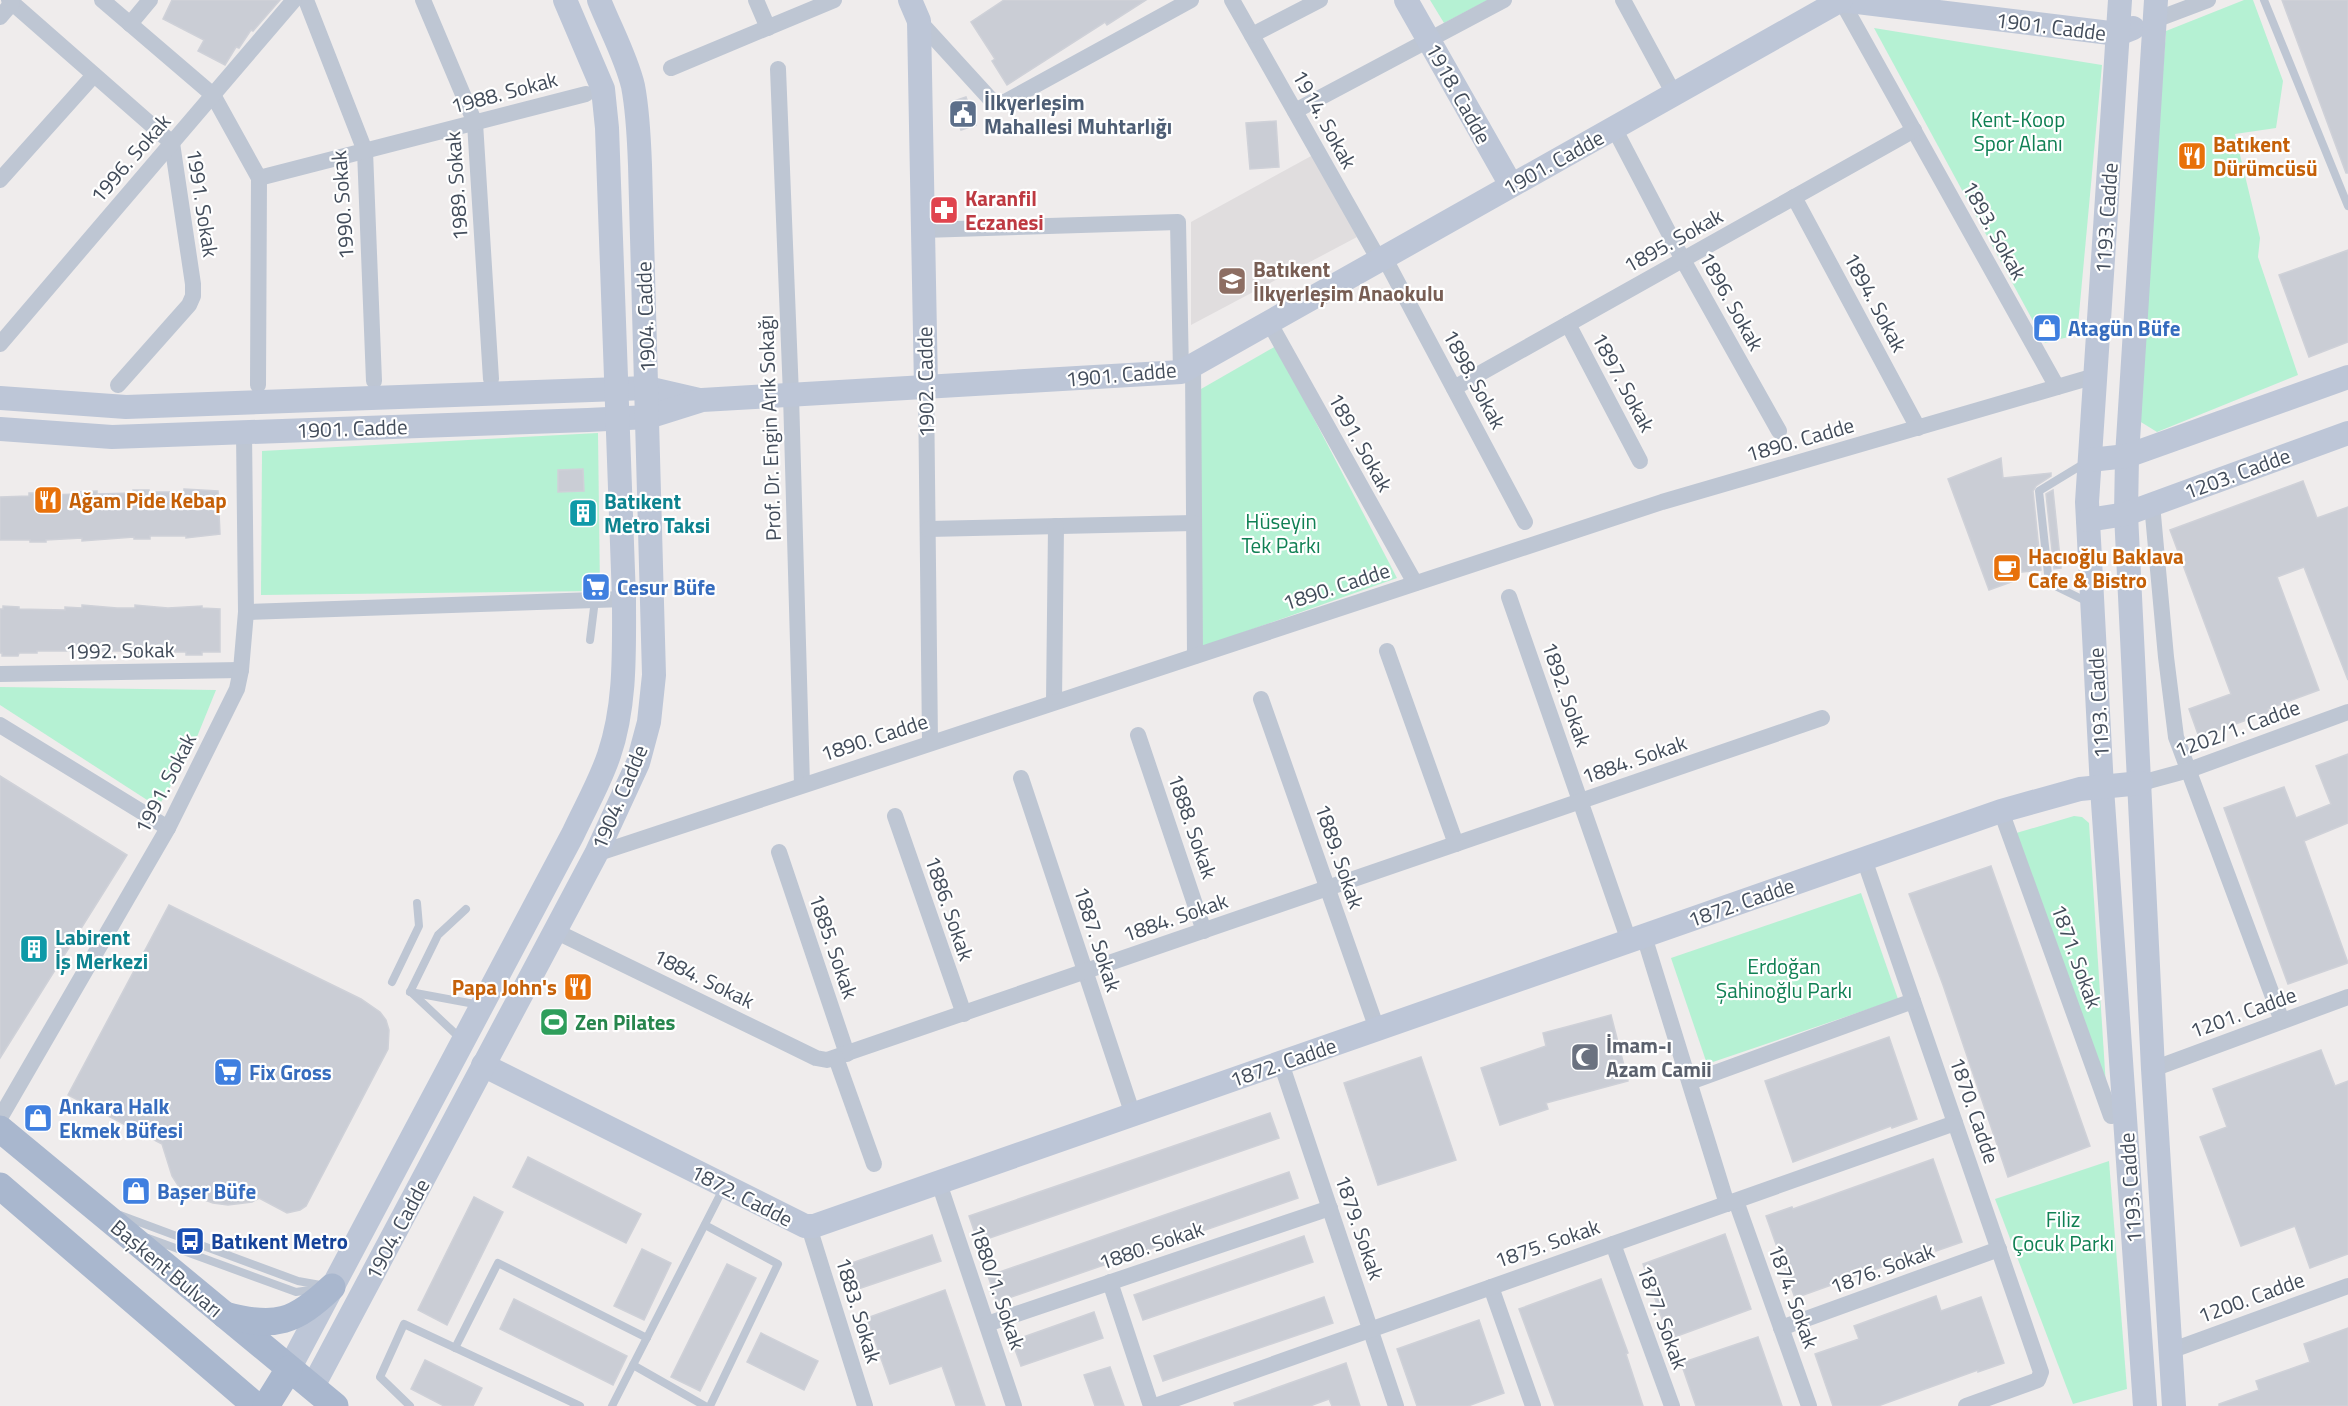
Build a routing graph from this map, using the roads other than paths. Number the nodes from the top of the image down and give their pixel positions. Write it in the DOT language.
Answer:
graph roads {
  1 [pos="102,0"];
  2 [pos="150,0"];
  3 [pos="294,0"];
  4 [pos="306,0"];
  5 [pos="423,0"];
  6 [pos="565,0"];
  7 [pos="599,0"];
  8 [pos="756,0"];
  9 [pos="834,0"];
  10 [pos="1191,0"];
  11 [pos="1232,0"];
  12 [pos="1320,0"];
  13 [pos="1406,0"];
  14 [pos="1504,0"];
  15 [pos="1623,0"];
  16 [pos="1848,0"];
  17 [pos="2120,0"];
  18 [pos="2208,0"];
  19 [pos="2264,0"];
  20 [pos="11,1"];
  21 [pos="917,7"];
  22 [pos="2156,10"];
  23 [pos="0,17"];
  24 [pos="130,24"];
  25 [pos="768,28"];
  26 [pos="2118,34"];
  27 [pos="1252,35"];
  28 [pos="1429,39"];
  29 [pos="671,68"];
  30 [pos="778,69"];
  31 [pos="94,75"];
  32 [pos="586,94"];
  33 [pos="1674,94"];
  34 [pos="213,95"];
  35 [pos="1295,111"];
  36 [pos="476,123"];
  37 [pos="1614,128"];
  38 [pos="1914,130"];
  39 [pos="172,143"];
  40 [pos="365,151"];
  41 [pos="259,178"];
  42 [pos="0,180"];
  43 [pos="1511,186"];
  44 [pos="1794,197"];
  45 [pos="2348,206"];
  46 [pos="923,230"];
  47 [pos="1382,259"];
  48 [pos="1683,260"];
  49 [pos="1269,322"];
  50 [pos="1569,324"];
  51 [pos="0,344"];
  52 [pos="1186,368"];
  53 [pos="2096,376"];
  54 [pos="2348,377"];
  55 [pos="491,379"];
  56 [pos="374,381"];
  57 [pos="118,385"];
  58 [pos="258,385"];
  59 [pos="926,387"];
  60 [pos="2057,387"];
  61 [pos="647,388"];
  62 [pos="1454,388"];
  63 [pos="616,389"];
  64 [pos="791,395"];
  65 [pos="0,398"];
  66 [pos="702,400"];
  67 [pos="648,417"];
  68 [pos="617,418"];
  69 [pos="1918,428"];
  70 [pos="0,429"];
  71 [pos="1779,431"];
  72 [pos="244,432"];
  73 [pos="2348,433"];
  74 [pos="2127,456"];
  75 [pos="2090,460"];
  76 [pos="1640,461"];
  77 [pos="2152,504"];
  78 [pos="2126,514"];
  79 [pos="2088,520"];
  80 [pos="1525,522"];
  81 [pos="1194,523"];
  82 [pos="1056,526"];
  83 [pos="927,529"];
  84 [pos="1415,584"];
  85 [pos="1509,597"];
  86 [pos="624,599"];
  87 [pos="595,600"];
  88 [pos="2092,605"];
  89 [pos="246,612"];
  90 [pos="590,640"];
  91 [pos="1387,651"];
  92 [pos="1195,656"];
  93 [pos="241,670"];
  94 [pos="0,674"];
  95 [pos="1261,699"];
  96 [pos="1054,702"];
  97 [pos="2348,712"];
  98 [pos="1822,718"];
  99 [pos="0,725"];
  100 [pos="1138,735"];
  101 [pos="930,742"];
  102 [pos="2188,770"];
  103 [pos="1021,778"];
  104 [pos="2141,783"];
  105 [pos="802,785"];
  106 [pos="2102,788"];
  107 [pos="1580,801"];
  108 [pos="2001,811"];
  109 [pos="895,816"];
  110 [pos="168,828"];
  111 [pos="1456,844"];
  112 [pos="779,852"];
  113 [pos="596,854"];
  114 [pos="1864,859"];
  115 [pos="1328,888"];
  116 [pos="417,903"];
  117 [pos="466,909"];
  118 [pos="555,931"];
  119 [pos="1204,931"];
  120 [pos="1637,938"];
  121 [pos="1085,972"];
  122 [pos="392,982"];
  123 [pos="410,992"];
  124 [pos="2348,997"];
  125 [pos="1913,1001"];
  126 [pos="482,1006"];
  127 [pos="964,1014"];
  128 [pos="2282,1021"];
  129 [pos="1377,1029"];
  130 [pos="463,1041"];
  131 [pos="841,1056"];
  132 [pos="1281,1063"];
  133 [pos="483,1065"];
  134 [pos="2153,1069"];
  135 [pos="1690,1082"];
  136 [pos="1132,1115"];
  137 [pos="2111,1116"];
  138 [pos="0,1118"];
  139 [pos="1955,1123"];
  140 [pos="0,1129"];
  141 [pos="874,1164"];
  142 [pos="939,1183"];
  143 [pos="0,1186"];
  144 [pos="725,1186"];
  145 [pos="1731,1202"];
  146 [pos="89,1203"];
  147 [pos="1329,1208"];
  148 [pos="115,1225"];
  149 [pos="705,1225"];
  150 [pos="809,1227"];
  151 [pos="1613,1244"];
  152 [pos="1999,1249"];
  153 [pos="1110,1282"];
  154 [pos="2348,1286"];
  155 [pos="332,1287"];
  156 [pos="1491,1287"];
  157 [pos="223,1315"];
  158 [pos="987,1324"];
  159 [pos="1781,1328"];
  160 [pos="1371,1330"];
  161 [pos="647,1338"];
  162 [pos="455,1348"];
  163 [pos="2170,1351"];
  164 [pos="633,1365"];
  165 [pos="289,1369"];
  166 [pos="308,1397"];
  167 [pos="256,1406"];
  168 [pos="266,1406"];
  169 [pos="335,1406"];
  170 [pos="410,1406"];
  171 [pos="580,1406"];
  172 [pos="612,1406"];
  173 [pos="707,1406"];
  174 [pos="865,1406"];
  175 [pos="1014,1406"];
  176 [pos="1153,1406"];
  177 [pos="1396,1406"];
  178 [pos="1533,1406"];
  179 [pos="1672,1406"];
  180 [pos="1809,1406"];
  181 [pos="1966,1406"];
  182 [pos="2145,1406"];
  183 [pos="2174,1406"];
  1 -- 24 [label="street, 1991. Sokak"];
  2 -- 24 [label="street"];
  3 -- 34 [label="street, 1996. Sokak"];
  4 -- 40 [label="street, 1990. Sokak"];
  5 -- 36 [label="street, 1989. Sokak"];
  6 -- 63 [label="main road, 1904. Cadde"];
  7 -- 61 [label="main road, 1904. Cadde"];
  8 -- 25 [label="street"];
  9 -- 25 [label="street"];
  10 -- 21 [label="street"];
  11 -- 27 [label="street, 1914. Sokak"];
  12 -- 27 [label="street"];
  13 -- 28 [label="main road, 1918. Cadde"];
  14 -- 28 [label="street"];
  15 -- 33 [label="street"];
  16 -- 26 [label="main road, 1901. Cadde"];
  16 -- 33 [label="main road, 1901. Cadde"];
  16 -- 38 [label="street, 1893. Sokak"];
  17 -- 26 [label="main road, 1193. Cadde"];
  18 -- 22 [label="street"];
  19 -- 45 [label="lane"];
  20 -- 23 [label="street"];
  20 -- 31 [label="street, 1991. Sokak"];
  21 -- 46 [label="main road, 1902. Cadde"];
  22 -- 26 [label="main road"];
  22 -- 74 [label="main road, 1193. Cadde"];
  24 -- 34 [label="street, 1991. Sokak"];
  25 -- 29 [label="street"];
  26 -- 53 [label="main road, 1193. Cadde"];
  27 -- 35 [label="street, 1914. Sokak"];
  28 -- 35 [label="street"];
  28 -- 43 [label="main road, 1918. Cadde"];
  30 -- 64 [label="street, Prof. Dr. Engin Arık Sokağı"];
  31 -- 39 [label="street, 1991. Sokak"];
  31 -- 42 [label="street"];
  32 -- 36 [label="street, 1988. Sokak"];
  33 -- 37 [label="main road, 1901. Cadde"];
  34 -- 39 [label="street, 1996. Sokak"];
  34 -- 41 [label="street, 1991. Sokak"];
  35 -- 47 [label="street, 1914. Sokak"];
  36 -- 40 [label="street, 1988. Sokak"];
  36 -- 55 [label="street, 1989. Sokak"];
  37 -- 43 [label="main road, 1901. Cadde"];
  37 -- 48 [label="street, 1896. Sokak"];
  38 -- 44 [label="street, 1895. Sokak"];
  38 -- 60 [label="street, 1893. Sokak"];
  39 -- 51 [label="street, 1996. Sokak"];
  39 -- 57 [label="street, 1991. Sokak"];
  40 -- 41 [label="street, 1988. Sokak"];
  40 -- 56 [label="street, 1990. Sokak"];
  41 -- 58 [label="street, 1991. Sokak"];
  43 -- 47 [label="main road, 1901. Cadde"];
  44 -- 48 [label="street, 1895. Sokak"];
  44 -- 69 [label="street, 1894. Sokak"];
  46 -- 52 [label="street"];
  46 -- 59 [label="main road, 1902. Cadde"];
  47 -- 49 [label="main road, 1901. Cadde"];
  47 -- 62 [label="street, 1898. Sokak"];
  48 -- 50 [label="street, 1895. Sokak"];
  48 -- 71 [label="street, 1896. Sokak"];
  49 -- 52 [label="main road, 1901. Cadde"];
  49 -- 84 [label="street, 1891. Sokak"];
  50 -- 62 [label="street, 1895. Sokak"];
  50 -- 76 [label="street, 1897. Sokak"];
  52 -- 59 [label="main road, 1901. Cadde"];
  52 -- 81 [label="street"];
  53 -- 60 [label="street, 1890. Cadde"];
  53 -- 75 [label="main road, 1193. Cadde"];
  54 -- 74 [label="main road"];
  59 -- 64 [label="main road, 1901. Cadde"];
  59 -- 83 [label="street, 1902. Cadde"];
  60 -- 69 [label="street, 1890. Cadde"];
  61 -- 63 [label="main road, 1901. Cadde"];
  61 -- 66 [label="main road, 1901. Cadde"];
  61 -- 67 [label="main road, 1904. Cadde"];
  62 -- 80 [label="street, 1898. Sokak"];
  63 -- 65 [label="main road, 1901. Cadde"];
  63 -- 68 [label="main road, 1904. Cadde"];
  64 -- 66 [label="main road, 1901. Cadde"];
  64 -- 105 [label="street, Prof. Dr. Engin Arık Sokağı"];
  66 -- 67 [label="main road, 1901. Cadde"];
  67 -- 68 [label="main road, 1901. Cadde"];
  67 -- 113 [label="main road, 1904. Cadde"];
  68 -- 72 [label="main road, 1901. Cadde"];
  68 -- 86 [label="main road, 1904. Cadde"];
  69 -- 84 [label="street, 1890. Cadde"];
  70 -- 72 [label="main road, 1901. Cadde"];
  72 -- 89 [label="street, 1991. Sokak"];
  73 -- 77 [label="main road, 1203. Cadde"];
  74 -- 75 [label="main road"];
  74 -- 78 [label="main road, 1193. Cadde"];
  75 -- 79 [label="main road, 1193. Cadde"];
  75 -- 88 [label="lane"];
  77 -- 78 [label="main road, 1203. Cadde"];
  77 -- 102 [label="street"];
  78 -- 79 [label="main road, 1203. Cadde"];
  78 -- 104 [label="main road, 1193. Cadde"];
  79 -- 88 [label="main road, 1193. Cadde"];
  81 -- 82 [label="street"];
  81 -- 92 [label="street"];
  82 -- 83 [label="street"];
  82 -- 96 [label="street"];
  83 -- 101 [label="street, 1902. Cadde"];
  84 -- 92 [label="street, 1890. Cadde"];
  85 -- 107 [label="street, 1892. Sokak"];
  86 -- 87 [label="street"];
  86 -- 126 [label="main road, 1904. Cadde"];
  87 -- 89 [label="street"];
  87 -- 90 [label="lane"];
  88 -- 106 [label="main road, 1193. Cadde"];
  89 -- 93 [label="street, 1991. Sokak"];
  91 -- 111 [label="street"];
  92 -- 96 [label="street, 1890. Cadde"];
  93 -- 94 [label="street, 1992. Sokak"];
  93 -- 110 [label="street, 1991. Sokak"];
  95 -- 115 [label="street, 1889. Sokak"];
  96 -- 101 [label="street, 1890. Cadde"];
  97 -- 102 [label="street, 1202/1. Cadde"];
  98 -- 107 [label="street, 1884. Sokak"];
  99 -- 110 [label="street"];
  100 -- 119 [label="street, 1888. Sokak"];
  101 -- 105 [label="street, 1890. Cadde"];
  102 -- 104 [label="street, 1202/1. Cadde"];
  102 -- 128 [label="street"];
  103 -- 121 [label="street, 1887. Sokak"];
  104 -- 106 [label="main road, 1872. Cadde"];
  104 -- 134 [label="main road, 1193. Cadde"];
  105 -- 113 [label="street, 1890. Cadde"];
  106 -- 108 [label="main road, 1872. Cadde"];
  106 -- 182 [label="main road, 1193. Cadde"];
  107 -- 111 [label="street, 1884. Sokak"];
  107 -- 120 [label="street, 1892. Sokak"];
  108 -- 114 [label="main road, 1872. Cadde"];
  108 -- 137 [label="street, 1871. Sokak"];
  109 -- 127 [label="street, 1886. Sokak"];
  110 -- 138 [label="street, 1991. Sokak"];
  111 -- 115 [label="street, 1884. Sokak"];
  112 -- 131 [label="street, 1885. Sokak"];
  113 -- 118 [label="main road, 1904. Cadde"];
  114 -- 120 [label="main road, 1872. Cadde"];
  114 -- 125 [label="street, 1870. Cadde"];
  115 -- 119 [label="street, 1884. Sokak"];
  115 -- 129 [label="street, 1889. Sokak"];
  116 -- 122 [label="lane"];
  117 -- 123 [label="lane"];
  118 -- 131 [label="street, 1884. Sokak"];
  118 -- 133 [label="main road, 1904. Cadde"];
  119 -- 121 [label="street, 1884. Sokak"];
  120 -- 129 [label="main road, 1872. Cadde"];
  120 -- 135 [label="street, 1874. Sokak"];
  121 -- 127 [label="street, 1884. Sokak"];
  121 -- 136 [label="street, 1887. Sokak"];
  123 -- 126 [label="lane"];
  123 -- 130 [label="lane"];
  124 -- 128 [label="street, 1201. Cadde"];
  125 -- 135 [label="street"];
  125 -- 139 [label="street, 1870. Cadde"];
  126 -- 130 [label="main road, 1904. Cadde"];
  127 -- 131 [label="street, 1884. Sokak"];
  128 -- 134 [label="street, 1201. Cadde"];
  129 -- 132 [label="main road, 1872. Cadde"];
  130 -- 155 [label="main road, 1904. Cadde"];
  131 -- 141 [label="street, 1885. Sokak"];
  132 -- 136 [label="main road, 1872. Cadde"];
  132 -- 147 [label="street, 1879. Sokak"];
  133 -- 144 [label="main road, 1872. Cadde"];
  133 -- 166 [label="main road, 1904. Cadde"];
  134 -- 163 [label="main road, 1193. Cadde"];
  135 -- 145 [label="street, 1874. Sokak"];
  136 -- 142 [label="main road, 1872. Cadde"];
  139 -- 145 [label="street, 1875. Sokak"];
  139 -- 152 [label="street, 1870. Cadde"];
  140 -- 146 [label="main road, Başkent Bulvarı"];
  142 -- 150 [label="main road, 1872. Cadde"];
  142 -- 158 [label="street, 1880/1. Sokak"];
  143 -- 167 [label="main road"];
  144 -- 149 [label="lane"];
  144 -- 150 [label="main road, 1872. Cadde"];
  145 -- 151 [label="street, 1875. Sokak"];
  145 -- 159 [label="street, 1874. Sokak"];
  146 -- 148 [label="main road, Başkent Bulvarı"];
  146 -- 155 [label="lane"];
  147 -- 153 [label="street, 1880. Sokak"];
  147 -- 160 [label="street, 1879. Sokak"];
  148 -- 155 [label="lane"];
  148 -- 157 [label="main road, Başkent Bulvarı"];
  149 -- 161 [label="lane"];
  149 -- 173 [label="lane"];
  150 -- 174 [label="street, 1883. Sokak"];
  151 -- 156 [label="street, 1875. Sokak"];
  151 -- 179 [label="street, 1877. Sokak"];
  152 -- 159 [label="street, 1876. Sokak"];
  152 -- 181 [label="street, 1870. Cadde"];
  153 -- 158 [label="street, 1880. Sokak"];
  153 -- 176 [label="street"];
  154 -- 163 [label="street, 1200. Cadde"];
  155 -- 157 [label="main road"];
  155 -- 165 [label="main road, 1904. Cadde"];
  156 -- 160 [label="street, 1875. Sokak"];
  156 -- 178 [label="street"];
  157 -- 165 [label="main road, Başkent Bulvarı"];
  158 -- 175 [label="street, 1880/1. Sokak"];
  159 -- 180 [label="street, 1874. Sokak"];
  160 -- 176 [label="street, 1875. Sokak"];
  160 -- 177 [label="street, 1879. Sokak"];
  161 -- 162 [label="lane"];
  161 -- 164 [label="lane"];
  162 -- 170 [label="lane"];
  162 -- 171 [label="lane"];
  163 -- 183 [label="main road, 1193. Cadde"];
  164 -- 172 [label="lane"];
  164 -- 173 [label="lane"];
  165 -- 166 [label="main road, Başkent Bulvarı"];
  165 -- 168 [label="main road"];
  166 -- 169 [label="main road, Başkent Bulvarı"];
}
